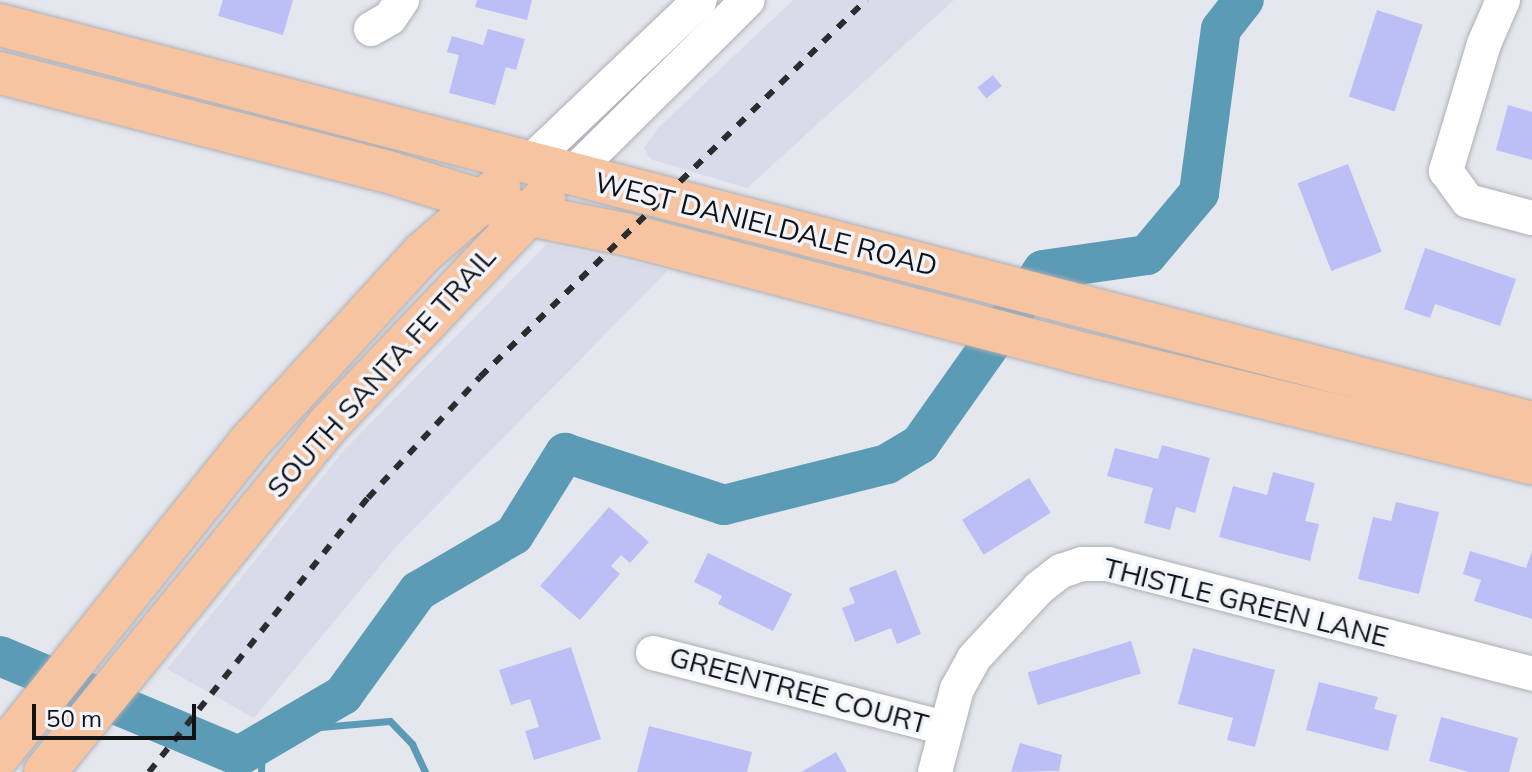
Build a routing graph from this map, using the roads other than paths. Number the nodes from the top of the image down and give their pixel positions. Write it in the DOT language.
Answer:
graph roads {
  1 [pos="402,0"];
  2 [pos="700,0"];
  3 [pos="748,0"];
  4 [pos="1503,0"];
  5 [pos="0,25"];
  6 [pos="371,29"];
  7 [pos="0,73"];
  8 [pos="531,161"];
  9 [pos="385,171"];
  10 [pos="572,174"];
  11 [pos="480,202"];
  12 [pos="525,214"];
  13 [pos="1532,218"];
  14 [pos="423,253"];
  15 [pos="1416,412"];
  16 [pos="1532,423"];
  17 [pos="248,444"];
  18 [pos="1532,463"];
  19 [pos="282,479"];
  20 [pos="653,653"];
  21 [pos="1532,674"];
  22 [pos="945,728"];
  23 [pos="1,753"];
  24 [pos="48,768"];
  25 [pos="935,772"];
  1 -- 6 [label="street"];
  2 -- 8 [label="street, SOUTH SANTA FE TRAIL"];
  3 -- 10 [label="street, SOUTH SANTA FE TRAIL"];
  4 -- 13 [label="street"];
  5 -- 8 [label="main road, WEST DANIELDALE ROAD"];
  7 -- 9 [label="main road, WEST DANIELDALE ROAD"];
  8 -- 10 [label="main road, WEST DANIELDALE ROAD"];
  8 -- 11 [label="main road, SOUTH SANTA FE TRAIL"];
  9 -- 11 [label="main road, WEST DANIELDALE ROAD"];
  9 -- 14 [label="main road"];
  10 -- 12 [label="main road, SOUTH SANTA FE TRAIL"];
  10 -- 15 [label="main road, WEST DANIELDALE ROAD"];
  11 -- 12 [label="main road, WEST DANIELDALE ROAD"];
  11 -- 14 [label="main road, SOUTH SANTA FE TRAIL"];
  12 -- 15 [label="main road, WEST DANIELDALE ROAD"];
  12 -- 19 [label="main road, SOUTH SANTA FE TRAIL"];
  14 -- 17 [label="main road, SOUTH SANTA FE TRAIL"];
  15 -- 16 [label="main road, WEST DANIELDALE ROAD"];
  15 -- 18 [label="main road, WEST DANIELDALE ROAD"];
  17 -- 19 [label="main road"];
  17 -- 23 [label="main road, SOUTH SANTA FE TRAIL"];
  19 -- 24 [label="main road, SOUTH SANTA FE TRAIL"];
  20 -- 22 [label="street, GREENTREE COURT"];
  21 -- 22 [label="street, THISTLE GREEN LANE"];
  22 -- 25 [label="street, THISTLE GREEN LANE"];
}
